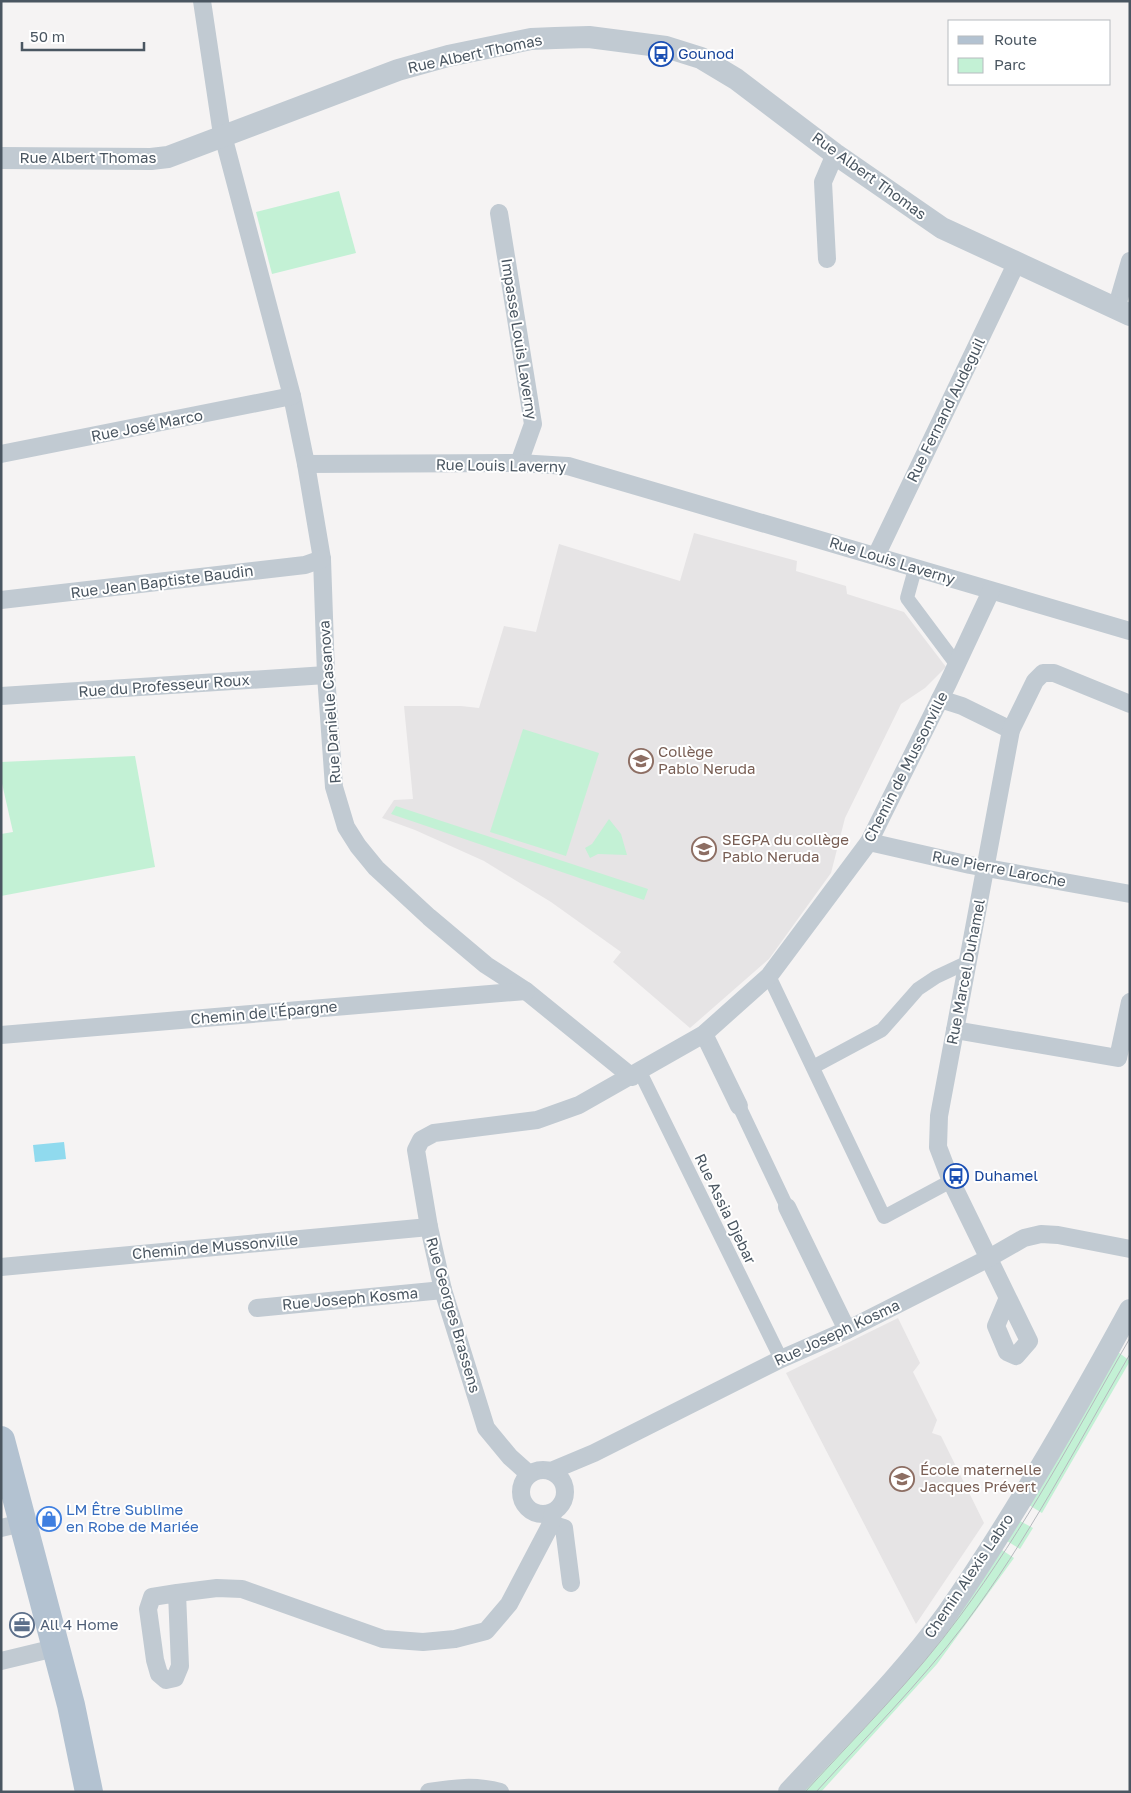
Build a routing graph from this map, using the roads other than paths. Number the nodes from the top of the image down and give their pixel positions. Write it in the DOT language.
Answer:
graph roads {
  1 [pos="202,1"];
  2 [pos="223,137"];
  3 [pos="834,154"];
  4 [pos="1,158"];
  5 [pos="499,213"];
  6 [pos="827,259"];
  7 [pos="1130,261"];
  8 [pos="1016,264"];
  9 [pos="1123,312"];
  10 [pos="292,396"];
  11 [pos="1,454"];
  12 [pos="519,463"];
  13 [pos="306,464"];
  14 [pos="876,556"];
  15 [pos="322,559"];
  16 [pos="915,569"];
  17 [pos="991,591"];
  18 [pos="1,600"];
  19 [pos="1130,631"];
  20 [pos="957,665"];
  21 [pos="326,675"];
  22 [pos="1,696"];
  23 [pos="940,699"];
  24 [pos="1130,704"];
  25 [pos="1011,730"];
  26 [pos="868,842"];
  27 [pos="986,868"];
  28 [pos="1130,894"];
  29 [pos="968,962"];
  30 [pos="770,976"];
  31 [pos="526,991"];
  32 [pos="1129,1005"];
  33 [pos="955,1030"];
  34 [pos="704,1034"];
  35 [pos="1,1035"];
  36 [pos="1124,1059"];
  37 [pos="813,1067"];
  38 [pos="636,1074"];
  39 [pos="739,1106"];
  40 [pos="421,1140"];
  41 [pos="951,1181"];
  42 [pos="788,1207"];
  43 [pos="429,1227"];
  44 [pos="1130,1249"];
  45 [pos="989,1258"];
  46 [pos="1,1267"];
  47 [pos="443,1290"];
  48 [pos="1007,1300"];
  49 [pos="257,1308"];
  50 [pos="1130,1310"];
  51 [pos="846,1330"];
  52 [pos="781,1359"];
  53 [pos="1,1440"];
  54 [pos="550,1471"];
  55 [pos="529,1474"];
  56 [pos="552,1519"];
  57 [pos="11,1525"];
  58 [pos="571,1583"];
  59 [pos="177,1593"];
  60 [pos="55,1648"];
  61 [pos="1,1661"];
  62 [pos="89,1792"];
  63 [pos="429,1792"];
  64 [pos="500,1792"];
  65 [pos="789,1792"];
  1 -- 2 [label="street"];
  2 -- 3 [label="street, Rue Albert Thomas"];
  2 -- 4 [label="street, Rue Albert Thomas"];
  2 -- 10 [label="street"];
  3 -- 6 [label="street"];
  3 -- 8 [label="street, Rue Albert Thomas"];
  5 -- 12 [label="street, Impasse Louis Laverny"];
  7 -- 9 [label="street"];
  8 -- 9 [label="street, Rue Albert Thomas"];
  8 -- 14 [label="street, Rue Fernand Audeguil"];
  10 -- 11 [label="street, Rue José Marco"];
  10 -- 13 [label="street"];
  12 -- 13 [label="street, Rue Louis Laverny"];
  12 -- 14 [label="street, Rue Louis Laverny"];
  13 -- 15 [label="street, Rue Danielle Casanova"];
  14 -- 16 [label="street, Rue Louis Laverny"];
  15 -- 18 [label="street, Rue Jean Baptiste Baudin"];
  15 -- 21 [label="street, Rue Danielle Casanova"];
  16 -- 17 [label="street, Rue Louis Laverny"];
  16 -- 20 [label="street"];
  17 -- 19 [label="street, Rue Louis Laverny"];
  17 -- 20 [label="street, Chemin de Mussonville"];
  20 -- 23 [label="street, Chemin de Mussonville"];
  21 -- 22 [label="street, Rue du Professeur Roux"];
  21 -- 31 [label="street, Rue Danielle Casanova"];
  23 -- 25 [label="street"];
  23 -- 26 [label="street, Chemin de Mussonville"];
  24 -- 25 [label="street, Rue Marcel Duhamel"];
  25 -- 27 [label="street, Rue Marcel Duhamel"];
  26 -- 27 [label="street, Rue Pierre Laroche"];
  26 -- 30 [label="street, Chemin de Mussonville"];
  27 -- 28 [label="street, Rue Pierre Laroche"];
  27 -- 29 [label="street, Rue Marcel Duhamel"];
  29 -- 33 [label="street, Rue Marcel Duhamel"];
  29 -- 37 [label="street"];
  30 -- 34 [label="street, Chemin de Mussonville"];
  30 -- 37 [label="street"];
  31 -- 35 [label="street, Chemin de l'Épargne"];
  31 -- 38 [label="street, Rue Danielle Casanova"];
  32 -- 36 [label="street"];
  33 -- 36 [label="street"];
  33 -- 41 [label="street, Rue Marcel Duhamel"];
  34 -- 38 [label="street, Chemin de Mussonville"];
  34 -- 39 [label="street"];
  37 -- 41 [label="street"];
  38 -- 40 [label="street, Chemin de Mussonville"];
  38 -- 52 [label="street, Rue Assia Djebar"];
  39 -- 42 [label="street"];
  40 -- 43 [label="street, Rue Georges Brassens"];
  41 -- 45 [label="street, Rue Marcel Duhamel"];
  42 -- 51 [label="street"];
  43 -- 46 [label="street, Chemin de Mussonville"];
  43 -- 47 [label="street, Rue Georges Brassens"];
  44 -- 45 [label="street, Rue Joseph Kosma"];
  45 -- 48 [label="street, Rue Marcel Duhamel"];
  45 -- 51 [label="street, Rue Joseph Kosma"];
  47 -- 49 [label="street, Rue Joseph Kosma"];
  47 -- 55 [label="street, Rue Georges Brassens"];
  50 -- 65 [label="street, Chemin Alexis Labro"];
  51 -- 52 [label="street, Rue Joseph Kosma"];
  52 -- 54 [label="street, Rue Joseph Kosma"];
  53 -- 57 [label="main road"];
  54 -- 55 [label="street"];
  54 -- 56 [label="street"];
  55 -- 56 [label="street"];
  56 -- 58 [label="street"];
  56 -- 59 [label="street"];
  57 -- 60 [label="main road"];
  60 -- 61 [label="street"];
  60 -- 62 [label="main road"];
  63 -- 64 [label="street"];
}
